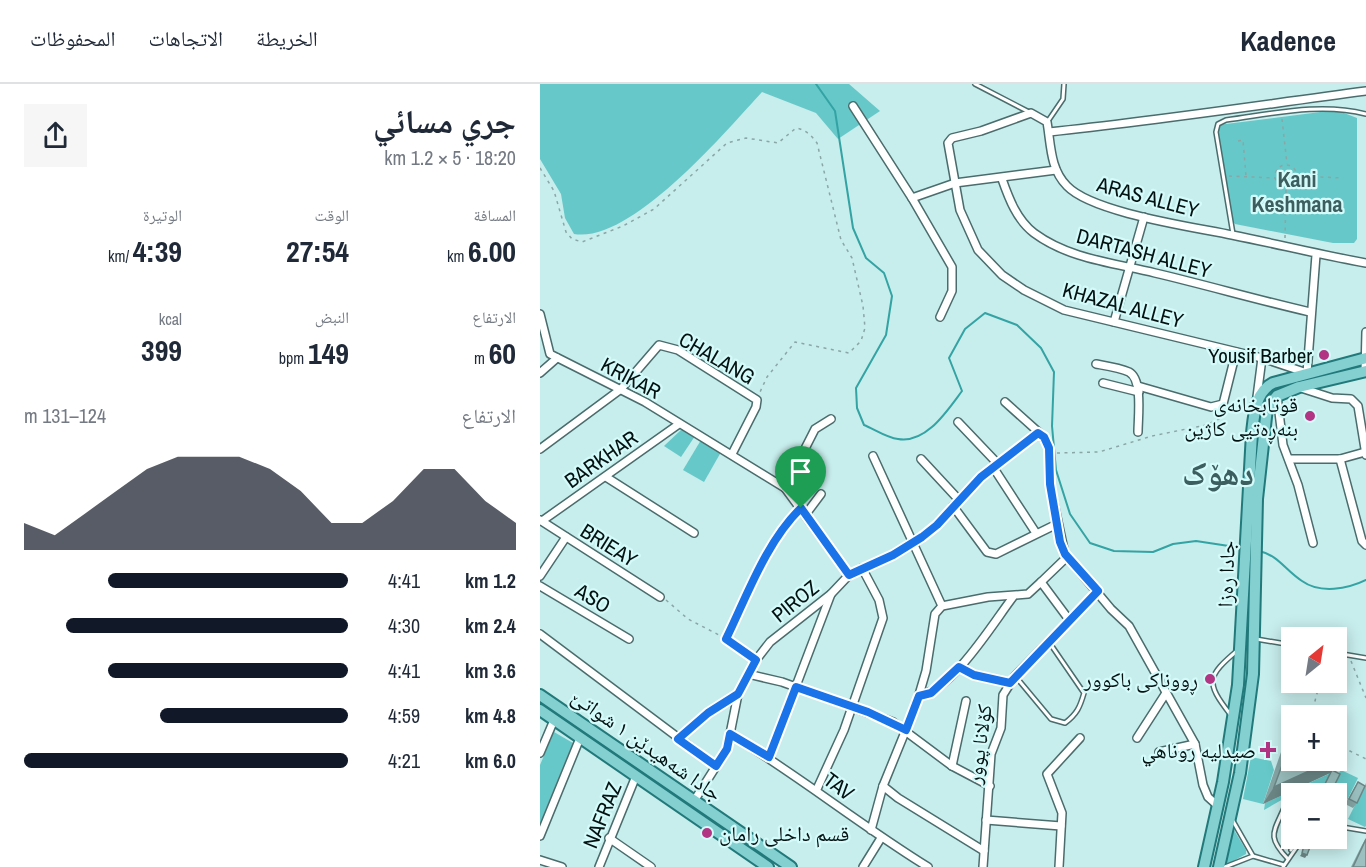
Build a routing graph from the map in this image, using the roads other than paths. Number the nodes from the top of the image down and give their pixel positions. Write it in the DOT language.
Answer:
graph roads {
  1 [pos="975,84"];
  2 [pos="1064,84"];
  3 [pos="1366,91"];
  4 [pos="853,106"];
  5 [pos="1031,113"];
  6 [pos="1366,114"];
  7 [pos="1047,122"];
  8 [pos="1049,132"];
  9 [pos="1056,170"];
  10 [pos="1002,179"];
  11 [pos="955,183"];
  12 [pos="912,198"];
  13 [pos="1143,217"];
  14 [pos="1233,235"];
  15 [pos="1316,255"];
  16 [pos="1366,263"];
  17 [pos="1130,267"];
  18 [pos="1310,312"];
  19 [pos="540,314"];
  20 [pos="940,317"];
  21 [pos="1114,322"];
  22 [pos="1366,332"];
  23 [pos="1236,352"];
  24 [pos="557,358"];
  25 [pos="1262,358"];
  26 [pos="1366,358"];
  27 [pos="1096,364"];
  28 [pos="1366,371"];
  29 [pos="540,373"];
  30 [pos="1307,373"];
  31 [pos="1103,383"];
  32 [pos="1299,387"];
  33 [pos="621,389"];
  34 [pos="1138,389"];
  35 [pos="1276,396"];
  36 [pos="1005,402"];
  37 [pos="1255,411"];
  38 [pos="831,419"];
  39 [pos="958,422"];
  40 [pos="679,424"];
  41 [pos="1138,432"];
  42 [pos="1038,433"];
  43 [pos="540,449"];
  44 [pos="732,454"];
  45 [pos="1366,454"];
  46 [pos="873,456"];
  47 [pos="921,459"];
  48 [pos="1289,459"];
  49 [pos="1340,459"];
  50 [pos="995,465"];
  51 [pos="606,477"];
  52 [pos="785,489"];
  53 [pos="820,494"];
  54 [pos="1252,498"];
  55 [pos="959,500"];
  56 [pos="953,506"];
  57 [pos="801,508"];
  58 [pos="806,514"];
  59 [pos="541,521"];
  60 [pos="1057,524"];
  61 [pos="694,533"];
  62 [pos="1036,533"];
  63 [pos="566,537"];
  64 [pos="912,543"];
  65 [pos="1313,543"];
  66 [pos="1366,545"];
  67 [pos="1067,557"];
  68 [pos="862,568"];
  69 [pos="849,575"];
  70 [pos="540,576"];
  71 [pos="1041,582"];
  72 [pos="540,586"];
  73 [pos="1250,588"];
  74 [pos="1098,591"];
  75 [pos="831,594"];
  76 [pos="660,597"];
  77 [pos="1013,597"];
  78 [pos="942,606"];
  79 [pos="1070,621"];
  80 [pos="540,634"];
  81 [pos="629,639"];
  82 [pos="1255,639"];
  83 [pos="1049,642"];
  84 [pos="1281,643"];
  85 [pos="1241,647"];
  86 [pos="1347,655"];
  87 [pos="1366,658"];
  88 [pos="756,660"];
  89 [pos="959,667"];
  90 [pos="748,674"];
  91 [pos="1016,676"];
  92 [pos="1010,683"];
  93 [pos="796,687"];
  94 [pos="1166,693"];
  95 [pos="738,694"];
  96 [pos="540,695"];
  97 [pos="919,696"];
  98 [pos="966,701"];
  99 [pos="853,706"];
  100 [pos="540,710"];
  101 [pos="1234,718"];
  102 [pos="554,720"];
  103 [pos="906,730"];
  104 [pos="730,734"];
  105 [pos="580,738"];
  106 [pos="1080,738"];
  107 [pos="1137,738"];
  108 [pos="678,739"];
  109 [pos="1195,744"];
  110 [pos="1159,752"];
  111 [pos="540,753"];
  112 [pos="769,757"];
  113 [pos="716,766"];
  114 [pos="952,766"];
  115 [pos="636,776"];
  116 [pos="883,786"];
  117 [pos="990,786"];
  118 [pos="817,789"];
  119 [pos="693,801"];
  120 [pos="1218,806"];
  121 [pos="1281,815"];
  122 [pos="1230,816"];
  123 [pos="986,820"];
  124 [pos="1061,826"];
  125 [pos="1347,828"];
  126 [pos="871,830"];
  127 [pos="1366,831"];
  128 [pos="540,836"];
  129 [pos="609,838"];
  130 [pos="881,838"];
  131 [pos="1292,849"];
  132 [pos="1295,849"];
  133 [pos="984,851"];
  134 [pos="1253,856"];
  135 [pos="1289,857"];
  136 [pos="540,860"];
  137 [pos="1284,866"];
  138 [pos="562,867"];
  139 [pos="599,867"];
  140 [pos="651,867"];
  141 [pos="768,867"];
  142 [pos="791,867"];
  143 [pos="863,867"];
  144 [pos="928,867"];
  145 [pos="982,867"];
  146 [pos="1059,867"];
  147 [pos="1204,867"];
  148 [pos="1219,867"];
  149 [pos="1226,867"];
  1 -- 5 [label="lane"];
  2 -- 7 [label="lane"];
  3 -- 8 [label="street"];
  4 -- 12 [label="street"];
  5 -- 7 [label="street"];
  5 -- 11 [label="street, KHAZAL ALLEY"];
  6 -- 14 [label="lane"];
  7 -- 8 [label="street, ARAS ALLEY"];
  8 -- 9 [label="street, ARAS ALLEY"];
  9 -- 10 [label="street"];
  9 -- 13 [label="street, ARAS ALLEY"];
  10 -- 11 [label="street"];
  10 -- 17 [label="street, DARTASH ALLEY"];
  11 -- 12 [label="street"];
  11 -- 21 [label="street, KHAZAL ALLEY"];
  12 -- 20 [label="street"];
  13 -- 14 [label="street, ARAS ALLEY"];
  13 -- 17 [label="street"];
  14 -- 15 [label="street, ARAS ALLEY"];
  15 -- 16 [label="street, ARAS ALLEY"];
  15 -- 18 [label="street"];
  17 -- 18 [label="street, DARTASH ALLEY"];
  17 -- 21 [label="street"];
  18 -- 30 [label="street"];
  19 -- 24 [label="street"];
  21 -- 23 [label="street, KHAZAL ALLEY"];
  22 -- 26 [label="street"];
  23 -- 25 [label="street, KHAZAL ALLEY"];
  23 -- 34 [label="street"];
  24 -- 29 [label="street"];
  24 -- 33 [label="street, KRIKAR"];
  25 -- 30 [label="street, KHAZAL ALLEY"];
  25 -- 37 [label="street"];
  26 -- 28 [label="street"];
  26 -- 30 [label="main road, جادا ره‌زا"];
  27 -- 34 [label="street"];
  28 -- 32 [label="main road"];
  30 -- 37 [label="main road, جادا ره‌زا"];
  31 -- 34 [label="street"];
  32 -- 35 [label="main road"];
  32 -- 45 [label="street"];
  33 -- 40 [label="street, KRIKAR"];
  33 -- 43 [label="street"];
  33 -- 44 [label="street, CHALANG"];
  34 -- 41 [label="street"];
  35 -- 48 [label="street"];
  35 -- 54 [label="main road, جادا ره‌زا"];
  36 -- 42 [label="street"];
  37 -- 54 [label="main road, جادا ره‌زا"];
  38 -- 52 [label="street"];
  39 -- 50 [label="street"];
  40 -- 44 [label="street, KRIKAR"];
  40 -- 51 [label="street, BARKHAR"];
  42 -- 50 [label="street, PIROZ"];
  42 -- 60 [label="street"];
  44 -- 52 [label="street, KRIKAR"];
  45 -- 49 [label="street"];
  46 -- 64 [label="street"];
  47 -- 55 [label="street"];
  48 -- 49 [label="street"];
  48 -- 65 [label="street"];
  49 -- 66 [label="street"];
  50 -- 55 [label="street, PIROZ"];
  50 -- 62 [label="street"];
  51 -- 59 [label="street, BARKHAR"];
  51 -- 61 [label="street"];
  52 -- 57 [label="street, KRIKAR"];
  53 -- 58 [label="street"];
  54 -- 73 [label="main road, جادا ره‌زا"];
  55 -- 56 [label="street, PIROZ"];
  56 -- 62 [label="street"];
  56 -- 64 [label="street, PIROZ"];
  57 -- 58 [label="street, KRIKAR"];
  57 -- 88 [label="street"];
  58 -- 69 [label="street, KRIKAR"];
  59 -- 63 [label="street, BRIEAY"];
  60 -- 62 [label="street"];
  60 -- 67 [label="street"];
  63 -- 70 [label="street"];
  63 -- 76 [label="street, BRIEAY"];
  64 -- 68 [label="street, PIROZ"];
  64 -- 78 [label="street"];
  67 -- 71 [label="street"];
  67 -- 74 [label="street"];
  68 -- 69 [label="street, PIROZ"];
  68 -- 99 [label="street"];
  69 -- 75 [label="street, PIROZ"];
  71 -- 77 [label="street"];
  71 -- 79 [label="street"];
  72 -- 81 [label="street, ASO"];
  73 -- 82 [label="main road, جادا ره‌زا"];
  73 -- 85 [label="main road, جادا ره‌زا"];
  74 -- 79 [label="street, کۆلانا پوور"];
  74 -- 94 [label="street"];
  75 -- 88 [label="street, PIROZ"];
  75 -- 93 [label="street"];
  77 -- 78 [label="street"];
  77 -- 89 [label="street"];
  78 -- 97 [label="street"];
  79 -- 83 [label="street, کۆلانا پوور"];
  80 -- 108 [label="street"];
  82 -- 84 [label="lane"];
  82 -- 122 [label="main road, جادا ره‌زا"];
  83 -- 91 [label="street, کۆلانا پوور"];
  83 -- 91 [label="lane"];
  85 -- 101 [label="main road, جادا ره‌زا"];
  85 -- 101 [label="lane"];
  86 -- 87 [label="lane"];
  88 -- 90 [label="street, PIROZ"];
  89 -- 92 [label="street"];
  89 -- 97 [label="street"];
  90 -- 93 [label="street"];
  90 -- 95 [label="street, PIROZ"];
  91 -- 92 [label="street, کۆلانا پوور"];
  92 -- 117 [label="street, کۆلانا پوور"];
  93 -- 99 [label="street"];
  93 -- 112 [label="street"];
  94 -- 107 [label="street"];
  94 -- 109 [label="street"];
  95 -- 104 [label="street, PIROZ"];
  95 -- 108 [label="street"];
  96 -- 119 [label="main road, جادا شەهیدێن ١ شواتێ"];
  97 -- 103 [label="street"];
  98 -- 114 [label="street"];
  99 -- 103 [label="street"];
  99 -- 118 [label="street"];
  100 -- 102 [label="main road, جادا شەهیدێن ١ شواتێ"];
  101 -- 120 [label="main road, جادا ره‌زا"];
  102 -- 105 [label="main road, جادا شەهیدێن ١ شواتێ"];
  102 -- 111 [label="street"];
  103 -- 114 [label="street"];
  103 -- 116 [label="street"];
  104 -- 112 [label="street, TAV"];
  104 -- 113 [label="street, PIROZ"];
  105 -- 115 [label="main road, جادا شەهیدێن ١ شواتێ"];
  105 -- 128 [label="street"];
  106 -- 124 [label="street"];
  108 -- 113 [label="street"];
  109 -- 110 [label="street"];
  109 -- 120 [label="street"];
  112 -- 118 [label="street, TAV"];
  113 -- 119 [label="street, PIROZ"];
  114 -- 117 [label="street"];
  115 -- 129 [label="street, NAFRAZ"];
  115 -- 141 [label="main road, جادا شەهیدێن ١ شواتێ"];
  116 -- 126 [label="street"];
  116 -- 133 [label="street"];
  117 -- 123 [label="street, کۆلانا پوور"];
  118 -- 126 [label="street, TAV"];
  119 -- 142 [label="main road, جادا شەهیدێن ١ شواتێ"];
  120 -- 147 [label="main road, جادا ره‌زا"];
  121 -- 135 [label="lane"];
  122 -- 134 [label="lane"];
  122 -- 148 [label="main road, جادا ره‌زا"];
  123 -- 124 [label="street"];
  123 -- 133 [label="street, کۆلانا پوور"];
  124 -- 146 [label="street"];
  125 -- 127 [label="lane"];
  126 -- 130 [label="street, TAV"];
  129 -- 139 [label="street, NAFRAZ"];
  129 -- 140 [label="street"];
  130 -- 143 [label="street"];
  130 -- 144 [label="street, TAV"];
  131 -- 135 [label="lane"];
  132 -- 135 [label="lane"];
  133 -- 145 [label="street, کۆلانا پوور"];
  134 -- 137 [label="lane"];
  134 -- 149 [label="lane"];
  135 -- 137 [label="lane"];
  136 -- 138 [label="street"];
}
